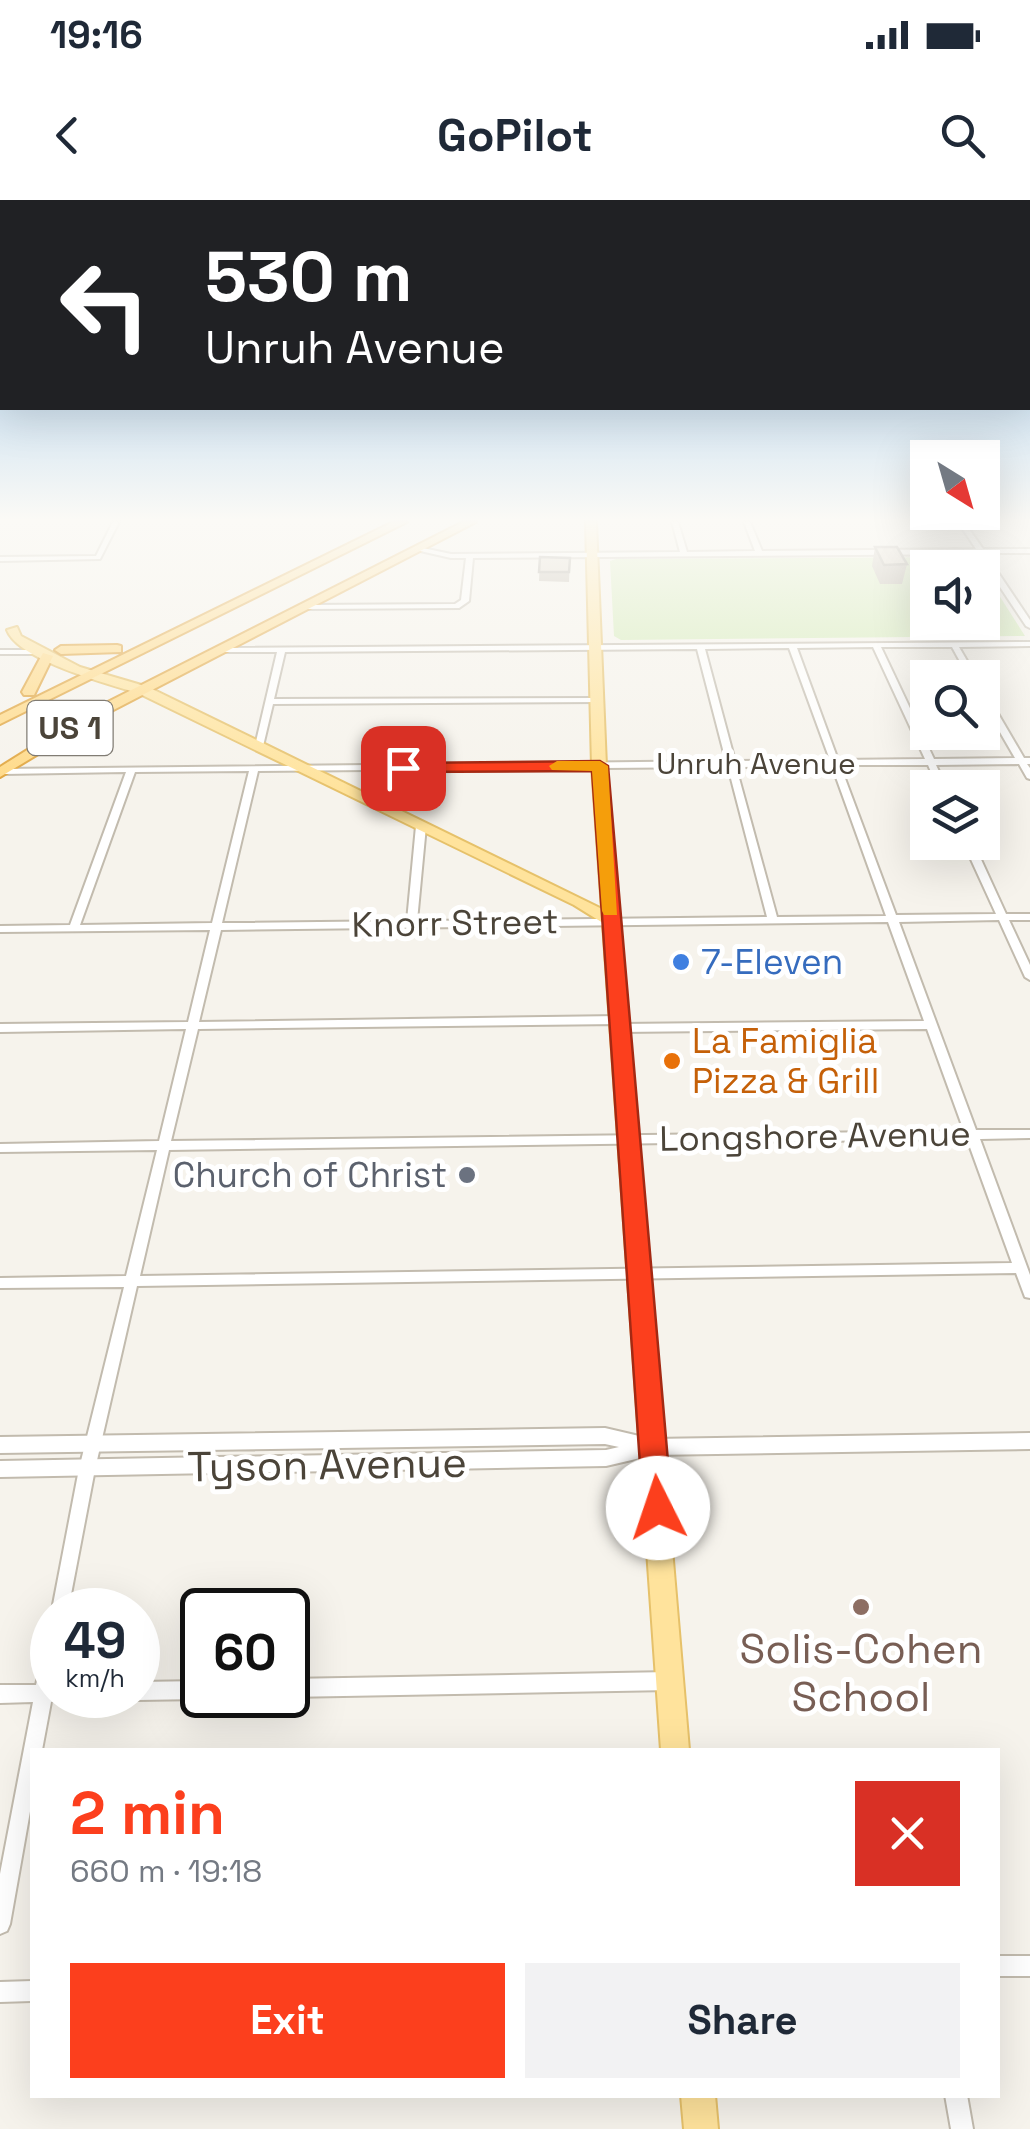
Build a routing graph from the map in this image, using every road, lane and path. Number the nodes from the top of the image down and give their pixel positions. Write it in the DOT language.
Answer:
graph roads {
  1 [pos="195,612"];
  2 [pos="203,612"];
  3 [pos="214,612"];
  4 [pos="280,612"];
  5 [pos="296,612"];
  6 [pos="595,612"];
  7 [pos="179,620"];
  8 [pos="6,626"];
  9 [pos="954,644"];
  10 [pos="1030,644"];
  11 [pos="876,645"];
  12 [pos="700,646"];
  13 [pos="792,646"];
  14 [pos="597,647"];
  15 [pos="118,649"];
  16 [pos="220,650"];
  17 [pos="282,650"];
  18 [pos="0,652"];
  19 [pos="49,652"];
  20 [pos="963,660"];
  21 [pos="86,669"];
  22 [pos="133,691"];
  23 [pos="29,692"];
  24 [pos="599,700"];
  25 [pos="269,702"];
  26 [pos="0,707"];
  27 [pos="0,720"];
  28 [pos="1000,721"];
  29 [pos="259,746"];
  30 [pos="1026,761"];
  31 [pos="932,762"];
  32 [pos="836,763"];
  33 [pos="730,764"];
  34 [pos="600,766"];
  35 [pos="1,767"];
  36 [pos="280,768"];
  37 [pos="303,768"];
  38 [pos="254,769"];
  39 [pos="130,770"];
  40 [pos="935,770"];
  41 [pos="1030,776"];
  42 [pos="421,831"];
  43 [pos="976,860"];
  44 [pos="1002,918"];
  45 [pos="1030,918"];
  46 [pos="893,919"];
  47 [pos="773,920"];
  48 [pos="612,922"];
  49 [pos="412,924"];
  50 [pos="216,926"];
  51 [pos="74,928"];
  52 [pos="0,929"];
  53 [pos="1030,977"];
  54 [pos="620,1024"];
  55 [pos="931,1025"];
  56 [pos="191,1026"];
  57 [pos="0,1028"];
  58 [pos="971,1134"];
  59 [pos="1030,1134"];
  60 [pos="627,1139"];
  61 [pos="164,1146"];
  62 [pos="0,1148"];
  63 [pos="1021,1268"];
  64 [pos="638,1273"];
  65 [pos="134,1280"];
  66 [pos="0,1283"];
  67 [pos="1030,1293"];
  68 [pos="1030,1440"];
  69 [pos="93,1444"];
  70 [pos="0,1446"];
  71 [pos="653,1446"];
  72 [pos="0,1469"];
  73 [pos="88,1469"];
  74 [pos="64,1588"];
  75 [pos="670,1680"];
  76 [pos="310,1688"];
  77 [pos="30,1693"];
  78 [pos="0,1694"];
  79 [pos="43,1718"];
  80 [pos="37,1748"];
  81 [pos="675,1748"];
  82 [pos="30,1780"];
  83 [pos="0,1924"];
  84 [pos="1000,1966"];
  85 [pos="1030,1966"];
  86 [pos="30,1991"];
  87 [pos="0,1992"];
  88 [pos="698,2098"];
  89 [pos="957,2098"];
  90 [pos="701,2129"];
  91 [pos="962,2129"];
  1 -- 7 [label="highway, US 1"];
  2 -- 7 [label="highway"];
  3 -- 21 [label="highway, US 1"];
  4 -- 22 [label="highway, US 1"];
  5 -- 16 [label="highway, US 1"];
  6 -- 14 [label="main road"];
  7 -- 15 [label="highway, US 1"];
  8 -- 19 [label="main road"];
  8 -- 19 [label="main road"];
  9 -- 10 [label="street"];
  9 -- 11 [label="street"];
  9 -- 20 [label="street"];
  11 -- 13 [label="street"];
  11 -- 31 [label="street"];
  12 -- 13 [label="street"];
  12 -- 14 [label="street"];
  12 -- 33 [label="street"];
  13 -- 32 [label="street"];
  14 -- 17 [label="street"];
  14 -- 24 [label="main road"];
  15 -- 19 [label="highway"];
  15 -- 21 [label="highway, US 1"];
  16 -- 17 [label="street"];
  16 -- 22 [label="highway, US 1"];
  17 -- 25 [label="street"];
  18 -- 19 [label="street"];
  19 -- 21 [label="main road"];
  19 -- 23 [label="highway"];
  21 -- 22 [label="main road"];
  21 -- 23 [label="highway, US 1"];
  21 -- 27 [label="highway, US 1"];
  22 -- 29 [label="main road"];
  22 -- 35 [label="highway, US 1"];
  22 -- 36 [label="main road"];
  23 -- 26 [label="highway, US 1"];
  24 -- 25 [label="street"];
  24 -- 34 [label="main road"];
  25 -- 29 [label="street"];
  28 -- 30 [label="street"];
  29 -- 37 [label="main road"];
  30 -- 31 [label="street, Unruh Avenue"];
  30 -- 41 [label="street"];
  31 -- 32 [label="street, Unruh Avenue"];
  31 -- 40 [label="street"];
  32 -- 33 [label="street, Unruh Avenue"];
  32 -- 46 [label="street"];
  33 -- 34 [label="street, Unruh Avenue"];
  33 -- 47 [label="street"];
  34 -- 37 [label="street, Unruh Avenue"];
  34 -- 48 [label="main road"];
  35 -- 39 [label="street, Unruh Avenue"];
  36 -- 37 [label="street, Unruh Avenue"];
  36 -- 38 [label="street, Unruh Avenue"];
  36 -- 42 [label="main road"];
  37 -- 42 [label="main road"];
  38 -- 39 [label="street, Unruh Avenue"];
  38 -- 50 [label="street"];
  39 -- 51 [label="street"];
  42 -- 48 [label="main road"];
  42 -- 49 [label="street"];
  43 -- 44 [label="street"];
  44 -- 45 [label="street, Knorr Street"];
  44 -- 46 [label="street, Knorr Street"];
  44 -- 53 [label="street"];
  46 -- 47 [label="street, Knorr Street"];
  46 -- 55 [label="street"];
  47 -- 48 [label="street, Knorr Street"];
  48 -- 49 [label="street, Knorr Street"];
  48 -- 54 [label="main road"];
  49 -- 50 [label="street, Knorr Street"];
  50 -- 51 [label="street, Knorr Street"];
  50 -- 56 [label="street"];
  51 -- 52 [label="street, Knorr Street"];
  54 -- 55 [label="street"];
  54 -- 56 [label="street"];
  54 -- 60 [label="main road"];
  55 -- 58 [label="street"];
  56 -- 57 [label="street"];
  56 -- 61 [label="street"];
  58 -- 59 [label="street, Longshore Avenue"];
  58 -- 60 [label="street, Longshore Avenue"];
  58 -- 63 [label="street"];
  60 -- 61 [label="street, Longshore Avenue"];
  60 -- 64 [label="main road"];
  61 -- 62 [label="street, Longshore Avenue"];
  61 -- 65 [label="street"];
  63 -- 64 [label="street"];
  63 -- 67 [label="street"];
  64 -- 65 [label="street"];
  64 -- 71 [label="main road"];
  65 -- 66 [label="street"];
  65 -- 69 [label="street"];
  68 -- 71 [label="street, Tyson Avenue"];
  69 -- 70 [label="street, Tyson Avenue"];
  69 -- 71 [label="street, Tyson Avenue"];
  69 -- 73 [label="street"];
  71 -- 73 [label="street, Tyson Avenue"];
  71 -- 75 [label="main road"];
  72 -- 73 [label="street, Tyson Avenue"];
  73 -- 74 [label="street"];
  75 -- 76 [label="street"];
  75 -- 81 [label="main road"];
  77 -- 78 [label="street"];
  79 -- 80 [label="street"];
  82 -- 83 [label="street"];
  84 -- 85 [label="street"];
  86 -- 87 [label="street"];
  88 -- 90 [label="main road"];
  89 -- 91 [label="street"];
}
